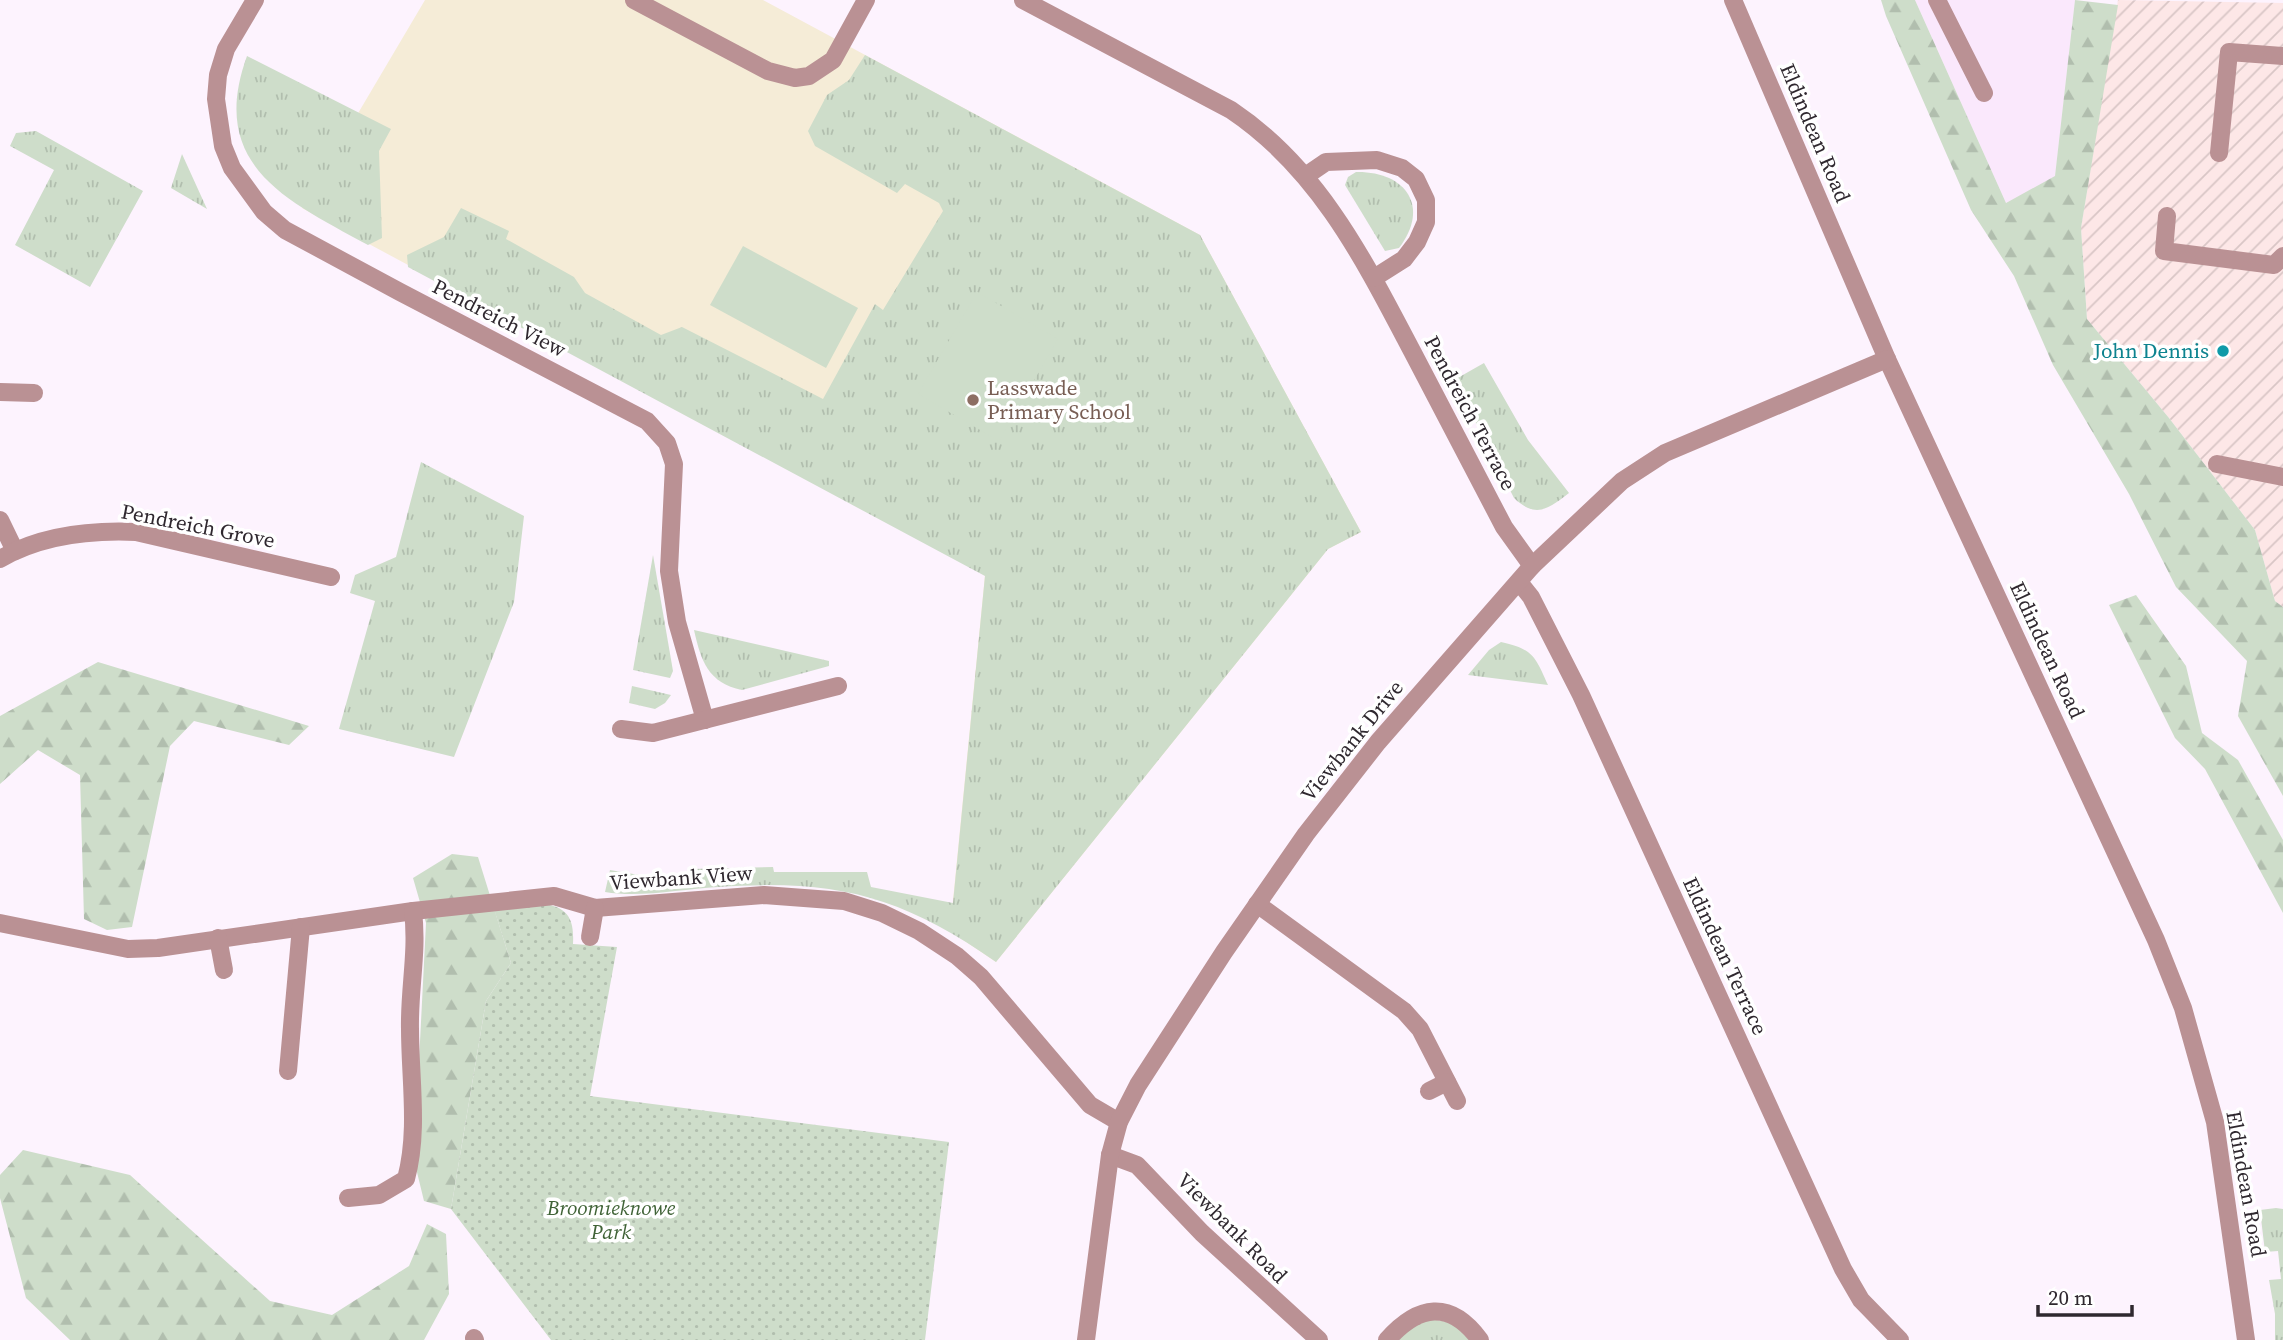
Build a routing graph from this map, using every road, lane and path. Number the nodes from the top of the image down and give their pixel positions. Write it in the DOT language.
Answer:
graph roads {
  1 [pos="255,0"];
  2 [pos="634,0"];
  3 [pos="866,0"];
  4 [pos="1023,0"];
  5 [pos="1733,0"];
  6 [pos="1937,0"];
  7 [pos="2283,56"];
  8 [pos="1984,93"];
  9 [pos="2218,153"];
  10 [pos="1307,175"];
  11 [pos="2167,216"];
  12 [pos="2283,256"];
  13 [pos="1374,278"];
  14 [pos="1887,359"];
  15 [pos="0,392"];
  16 [pos="34,393"];
  17 [pos="2217,464"];
  18 [pos="2283,477"];
  19 [pos="0,520"];
  20 [pos="7,555"];
  21 [pos="1532,566"];
  22 [pos="331,577"];
  23 [pos="1519,582"];
  24 [pos="838,686"];
  25 [pos="705,720"];
  26 [pos="621,729"];
  27 [pos="1257,904"];
  28 [pos="595,908"];
  29 [pos="413,911"];
  30 [pos="0,923"];
  31 [pos="301,927"];
  32 [pos="590,937"];
  33 [pos="218,938"];
  34 [pos="224,970"];
  35 [pos="288,1071"];
  36 [pos="1447,1082"];
  37 [pos="1429,1091"];
  38 [pos="1457,1101"];
  39 [pos="1119,1122"];
  40 [pos="1110,1155"];
  41 [pos="348,1198"];
  42 [pos="1086,1340"];
  43 [pos="1319,1340"];
  44 [pos="1387,1340"];
  45 [pos="1480,1340"];
  46 [pos="1900,1340"];
  47 [pos="2246,1340"];
  1 -- 25 [label="street, Pendreich View"];
  2 -- 3 [label="street"];
  4 -- 10 [label="street, Pendreich Terrace"];
  5 -- 14 [label="street, Eldindean Road"];
  6 -- 8 [label="street"];
  7 -- 9 [label="street"];
  10 -- 13 [label="street, Pendreich Terrace"];
  10 -- 13 [label="street"];
  11 -- 12 [label="street"];
  13 -- 21 [label="street, Pendreich Terrace"];
  14 -- 21 [label="street, Viewbank Drive"];
  14 -- 47 [label="street, Eldindean Road"];
  15 -- 16 [label="street"];
  17 -- 18 [label="street"];
  19 -- 20 [label="street, Pendreich Grove"];
  20 -- 22 [label="street, Pendreich Grove"];
  21 -- 23 [label="street, Viewbank Drive"];
  23 -- 27 [label="street, Viewbank Drive"];
  23 -- 46 [label="street, Eldindean Terrace"];
  24 -- 25 [label="street"];
  25 -- 26 [label="street"];
  27 -- 36 [label="street"];
  27 -- 39 [label="street, Viewbank Drive"];
  28 -- 29 [label="street, Viewbank View"];
  28 -- 32 [label="street"];
  28 -- 39 [label="street, Viewbank View"];
  29 -- 31 [label="street, Viewbank View"];
  29 -- 41 [label="street"];
  30 -- 33 [label="street, Viewbank View"];
  31 -- 33 [label="street, Viewbank View"];
  31 -- 35 [label="street"];
  33 -- 34 [label="street"];
  36 -- 37 [label="street"];
  36 -- 38 [label="street"];
  39 -- 40 [label="street, Viewbank Drive"];
  40 -- 42 [label="street, Viewbank Drive"];
  40 -- 43 [label="street, Viewbank Road"];
  44 -- 45 [label="street"];
}
